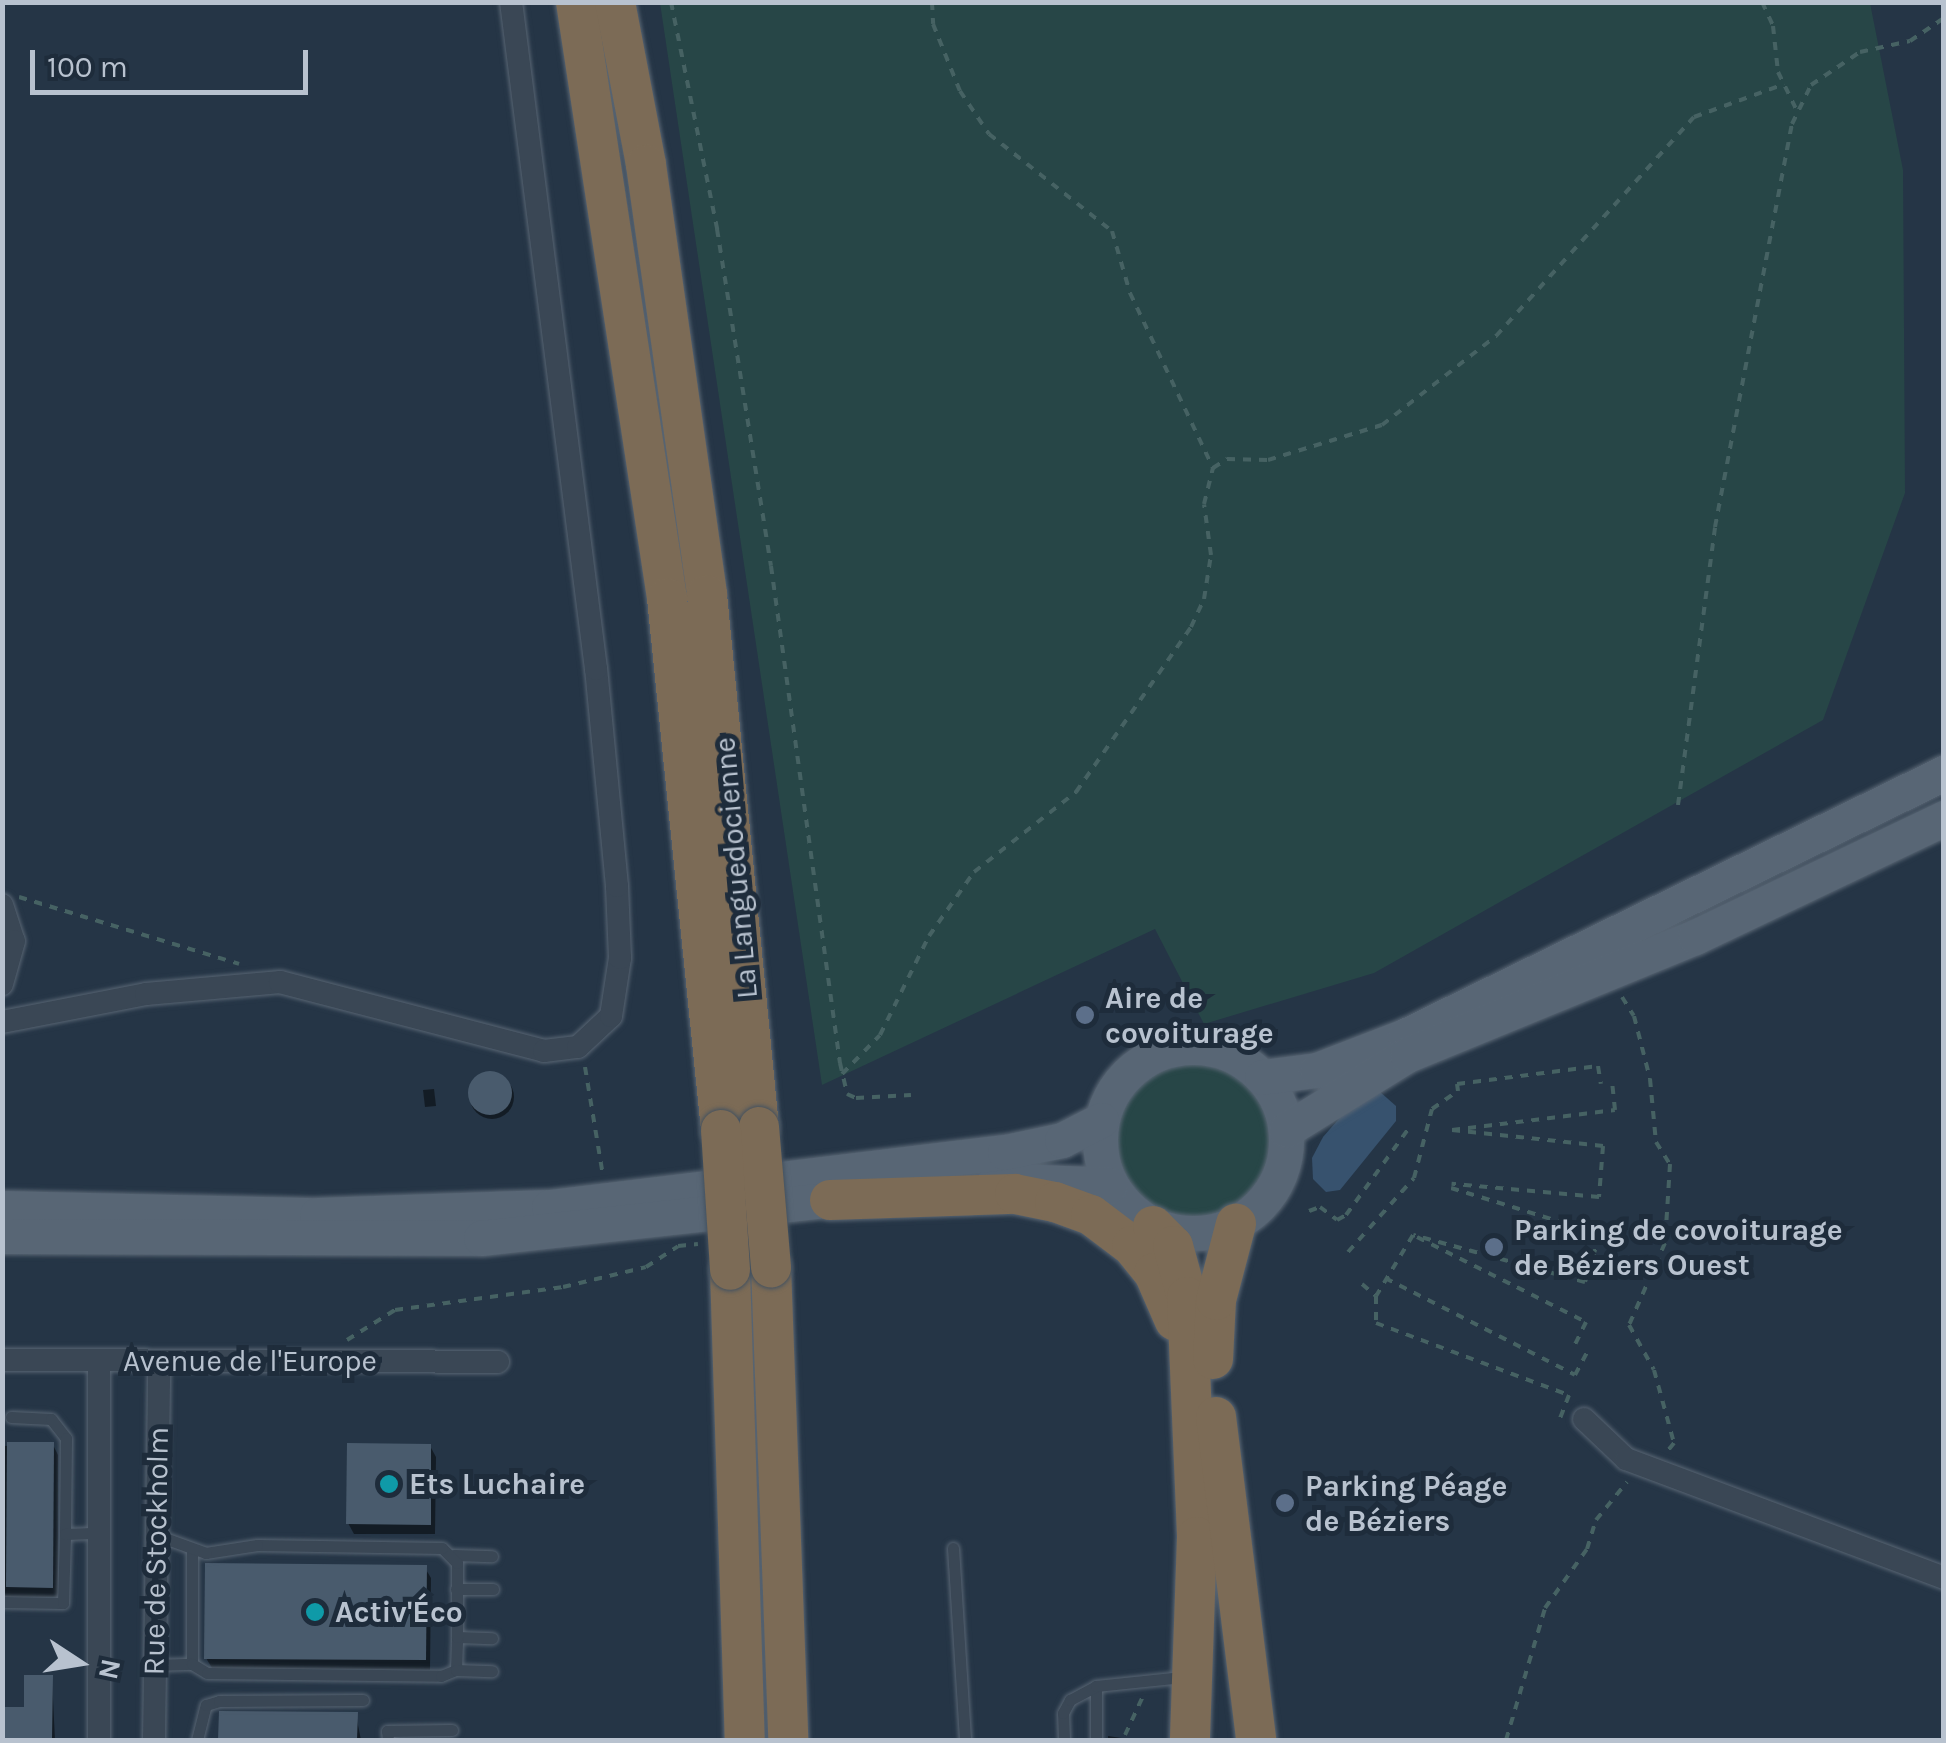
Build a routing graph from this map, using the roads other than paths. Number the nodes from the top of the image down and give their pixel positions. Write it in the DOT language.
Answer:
graph roads {
  1 [pos="511,2"];
  2 [pos="576,2"];
  3 [pos="614,2"];
  4 [pos="1944,771"];
  5 [pos="1944,818"];
  6 [pos="2,905"];
  7 [pos="2,984"];
  8 [pos="2,1022"];
  9 [pos="1262,1076"];
  10 [pos="1102,1120"];
  11 [pos="740,1128"];
  12 [pos="1286,1130"];
  13 [pos="1110,1185"];
  14 [pos="830,1200"];
  15 [pos="2,1208"];
  16 [pos="1236,1224"];
  17 [pos="1153,1226"];
  18 [pos="2,1236"];
  19 [pos="2,1360"];
  20 [pos="99,1361"];
  21 [pos="159,1361"];
  22 [pos="498,1362"];
  23 [pos="1191,1404"];
  24 [pos="11,1417"];
  25 [pos="1572,1419"];
  26 [pos="100,1533"];
  27 [pos="65,1534"];
  28 [pos="155,1535"];
  29 [pos="953,1548"];
  30 [pos="192,1551"];
  31 [pos="454,1555"];
  32 [pos="492,1556"];
  33 [pos="1944,1578"];
  34 [pos="456,1589"];
  35 [pos="493,1589"];
  36 [pos="2,1602"];
  37 [pos="456,1637"];
  38 [pos="492,1638"];
  39 [pos="155,1664"];
  40 [pos="192,1664"];
  41 [pos="456,1670"];
  42 [pos="492,1671"];
  43 [pos="1192,1676"];
  44 [pos="1096,1686"];
  45 [pos="364,1700"];
  46 [pos="452,1730"];
  47 [pos="98,1740"];
  48 [pos="154,1740"];
  49 [pos="197,1740"];
  50 [pos="388,1740"];
  51 [pos="746,1740"];
  52 [pos="788,1740"];
  53 [pos="965,1740"];
  54 [pos="1064,1740"];
  55 [pos="1096,1740"];
  56 [pos="1190,1740"];
  57 [pos="1256,1740"];
  1 -- 8 [label="street"];
  2 -- 11 [label="highway, La Languedocienne"];
  3 -- 11 [label="highway, La Languedocienne"];
  4 -- 9 [label="main road"];
  5 -- 12 [label="main road"];
  6 -- 7 [label="street"];
  9 -- 10 [label="main road"];
  9 -- 12 [label="main road"];
  10 -- 13 [label="main road"];
  10 -- 15 [label="main road"];
  11 -- 51 [label="highway, La Languedocienne, bridge"];
  11 -- 52 [label="highway, La Languedocienne, bridge"];
  12 -- 16 [label="main road"];
  13 -- 14 [label="main road"];
  13 -- 17 [label="main road"];
  14 -- 18 [label="main road"];
  14 -- 23 [label="highway"];
  16 -- 17 [label="main road"];
  16 -- 57 [label="highway"];
  17 -- 23 [label="highway"];
  19 -- 20 [label="street, Avenue de l'Europe"];
  20 -- 21 [label="street, Avenue de l'Europe"];
  20 -- 26 [label="street"];
  21 -- 22 [label="street, Avenue de l'Europe"];
  21 -- 28 [label="street, Rue de Stockholm"];
  23 -- 43 [label="highway"];
  24 -- 27 [label="lane"];
  25 -- 33 [label="street"];
  26 -- 27 [label="lane"];
  26 -- 47 [label="street"];
  27 -- 36 [label="lane"];
  28 -- 30 [label="lane"];
  28 -- 39 [label="street, Rue de Stockholm"];
  29 -- 53 [label="lane"];
  30 -- 31 [label="lane"];
  30 -- 40 [label="lane"];
  31 -- 32 [label="lane"];
  31 -- 34 [label="lane"];
  34 -- 35 [label="lane"];
  34 -- 37 [label="lane"];
  37 -- 38 [label="lane"];
  37 -- 41 [label="lane"];
  39 -- 40 [label="lane"];
  39 -- 48 [label="street, Rue de Stockholm"];
  40 -- 41 [label="lane"];
  41 -- 42 [label="lane"];
  43 -- 44 [label="lane"];
  43 -- 56 [label="highway"];
  44 -- 54 [label="lane"];
  44 -- 55 [label="lane"];
  45 -- 49 [label="lane"];
  46 -- 50 [label="lane"];
}
